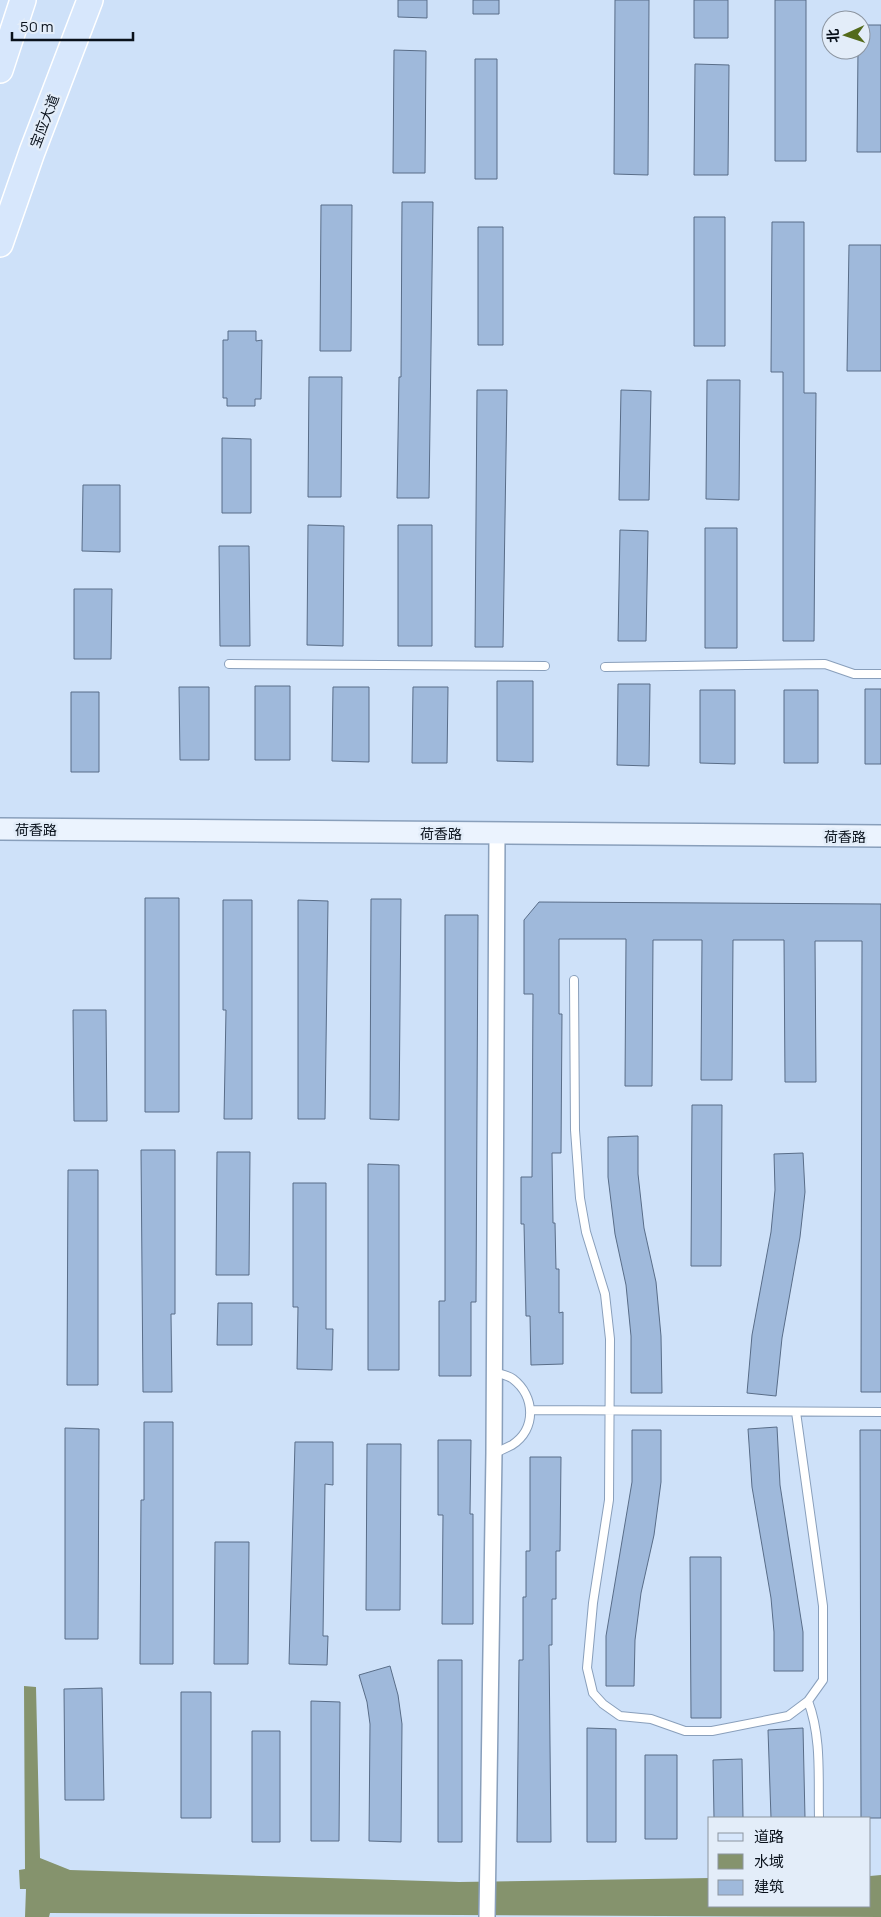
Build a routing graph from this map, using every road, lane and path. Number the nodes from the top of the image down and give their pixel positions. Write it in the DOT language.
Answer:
graph roads {
  1 [pos="23,0"];
  2 [pos="90,0"];
  3 [pos="0,70"];
  4 [pos="0,244"];
  5 [pos="230,664"];
  6 [pos="545,666"];
  7 [pos="605,667"];
  8 [pos="881,674"];
  9 [pos="0,829"];
  10 [pos="497,833"];
  11 [pos="881,836"];
  12 [pos="574,980"];
  13 [pos="494,1372"];
  14 [pos="532,1410"];
  15 [pos="612,1410"];
  16 [pos="796,1412"];
  17 [pos="881,1412"];
  18 [pos="494,1454"];
  19 [pos="808,1700"];
  20 [pos="819,1817"];
  21 [pos="488,1917"];
  1 -- 3 [label="main road"];
  2 -- 4 [label="main road, 宝应大道"];
  5 -- 6 [label="lane"];
  7 -- 8 [label="lane"];
  9 -- 10 [label="street, 荷香路"];
  10 -- 11 [label="street, 荷香路"];
  10 -- 13 [label="street"];
  12 -- 15 [label="lane"];
  13 -- 14 [label="lane"];
  13 -- 18 [label="street"];
  14 -- 15 [label="lane"];
  14 -- 18 [label="lane"];
  15 -- 16 [label="lane"];
  15 -- 19 [label="lane"];
  16 -- 17 [label="lane"];
  16 -- 19 [label="lane"];
  18 -- 21 [label="street"];
  19 -- 20 [label="lane"];
}
